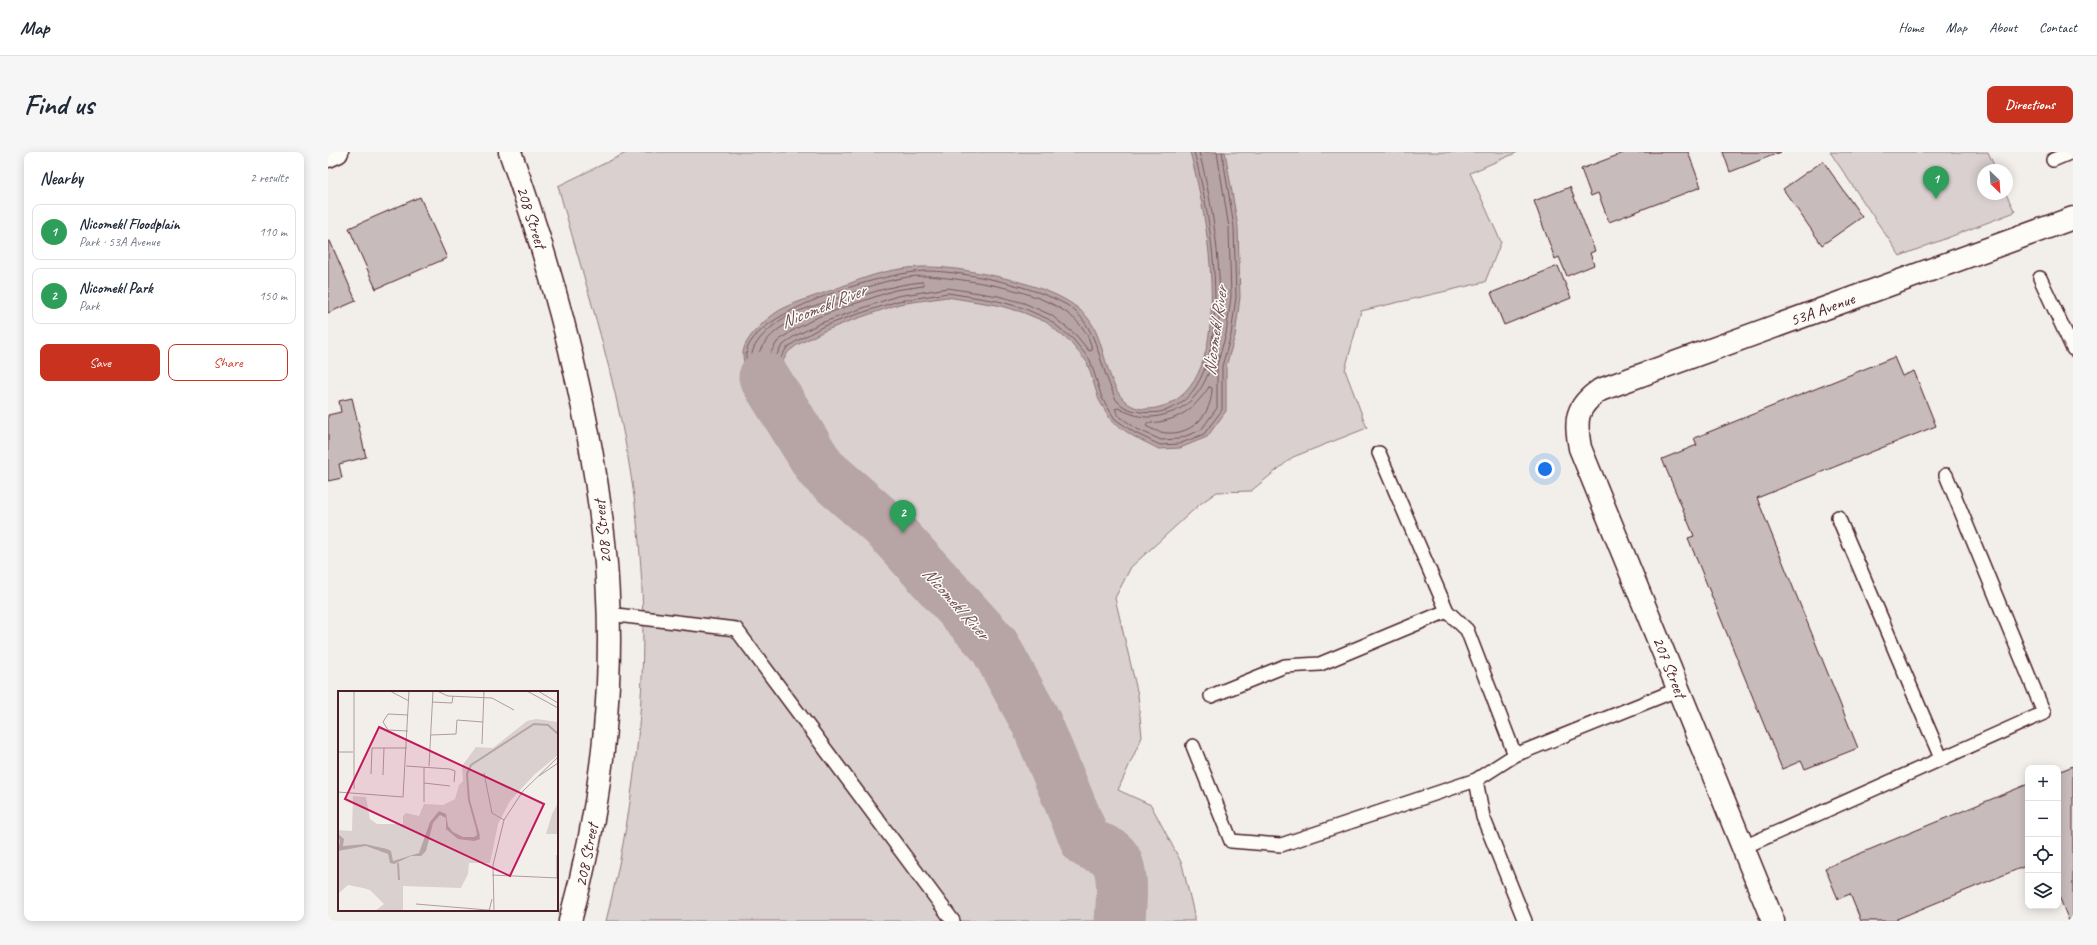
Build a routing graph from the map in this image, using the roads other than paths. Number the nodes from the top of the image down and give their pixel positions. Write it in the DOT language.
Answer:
graph roads {
  1 [pos="337,152"];
  2 [pos="510,152"];
  3 [pos="2072,152"];
  4 [pos="328,156"];
  5 [pos="2053,160"];
  6 [pos="2073,218"];
  7 [pos="2040,278"];
  8 [pos="2073,349"];
  9 [pos="1578,412"];
  10 [pos="1379,453"];
  11 [pos="1946,476"];
  12 [pos="1838,517"];
  13 [pos="1448,611"];
  14 [pos="608,614"];
  15 [pos="1679,689"];
  16 [pos="1211,696"];
  17 [pos="1193,746"];
  18 [pos="1515,755"];
  19 [pos="1940,758"];
  20 [pos="1476,780"];
  21 [pos="1744,847"];
  22 [pos="570,921"];
  23 [pos="953,921"];
  24 [pos="1525,921"];
  25 [pos="1773,921"];
  1 -- 4 [label="street"];
  2 -- 14 [label="street, 208 Street"];
  3 -- 5 [label="lane"];
  6 -- 9 [label="street, 53A Avenue"];
  7 -- 8 [label="lane"];
  9 -- 15 [label="street, 207 Street"];
  10 -- 13 [label="lane"];
  11 -- 19 [label="lane"];
  12 -- 19 [label="lane"];
  13 -- 16 [label="lane"];
  13 -- 18 [label="lane"];
  14 -- 22 [label="street, 208 Street"];
  14 -- 23 [label="lane"];
  15 -- 18 [label="lane"];
  15 -- 21 [label="street, 207 Street"];
  17 -- 20 [label="lane"];
  18 -- 20 [label="lane"];
  19 -- 21 [label="lane"];
  20 -- 24 [label="lane"];
  21 -- 25 [label="street, 207 Street"];
}
